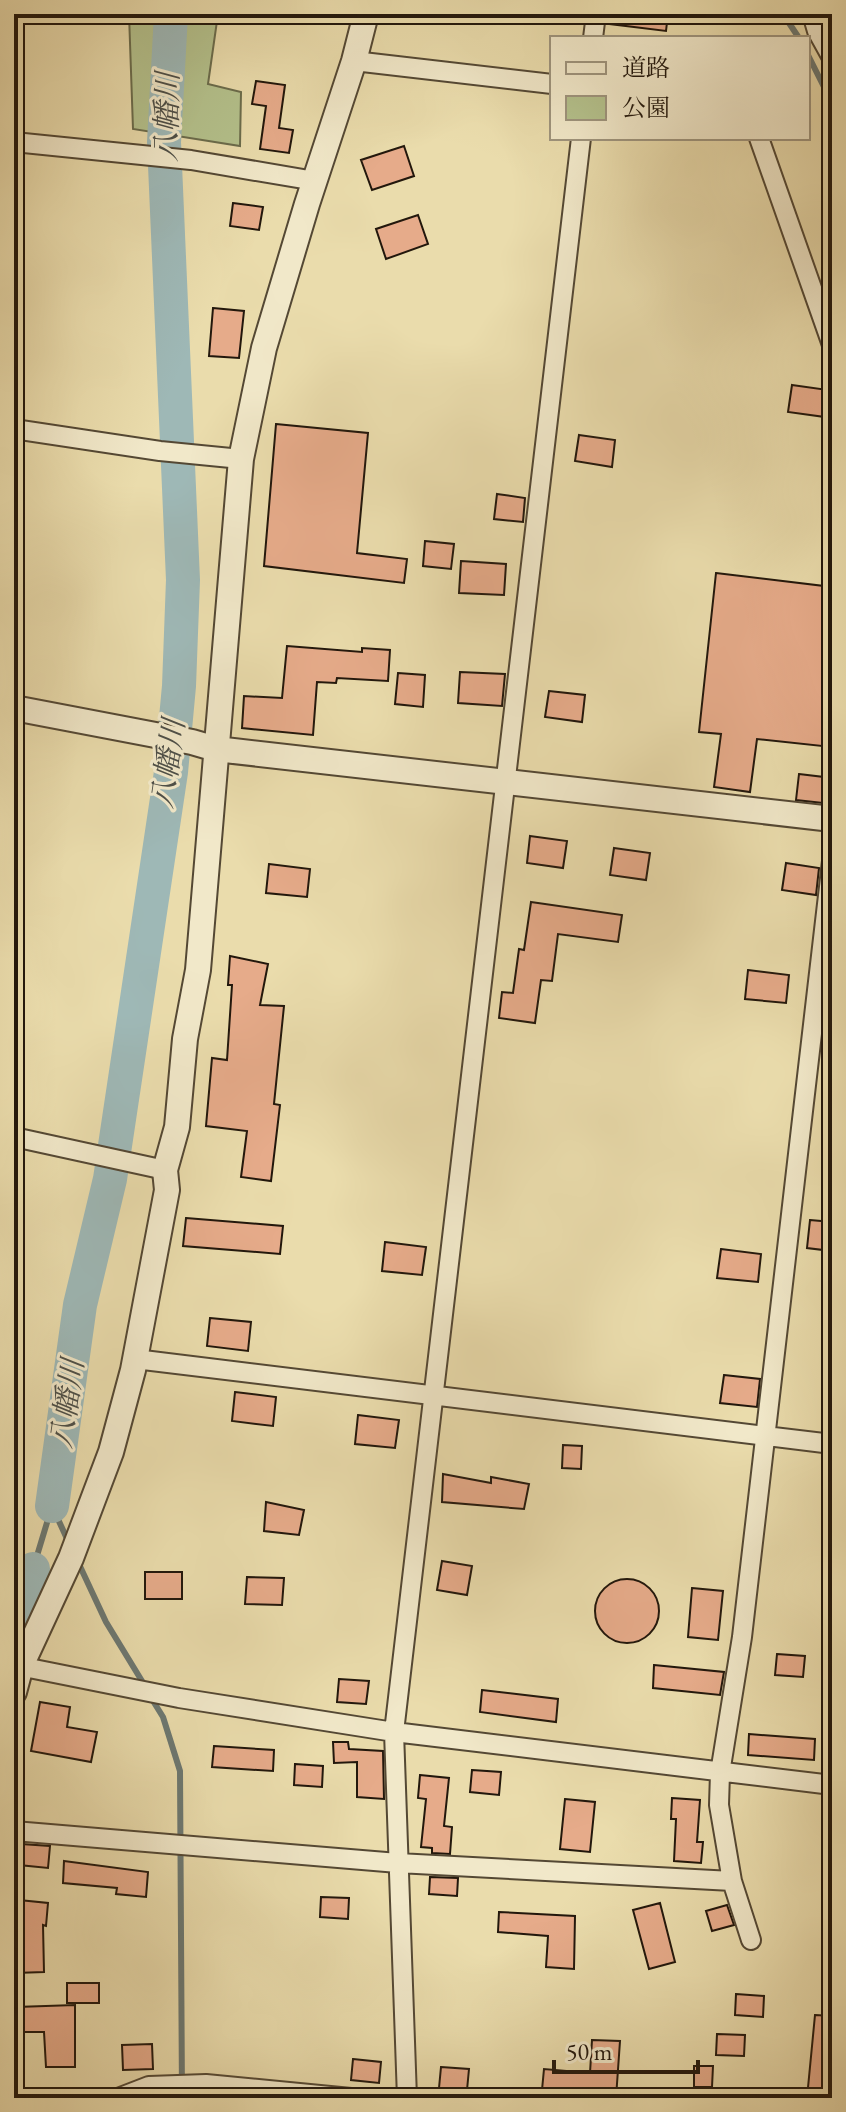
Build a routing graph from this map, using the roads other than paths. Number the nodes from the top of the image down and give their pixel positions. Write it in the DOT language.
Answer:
graph roads {
  1 [pos="366,14"];
  2 [pos="596,14"];
  3 [pos="828,14"];
  4 [pos="812,32"];
  5 [pos="593,36"];
  6 [pos="832,58"];
  7 [pos="354,61"];
  8 [pos="550,84"];
  9 [pos="581,140"];
  10 [pos="760,140"];
  11 [pos="14,142"];
  12 [pos="315,181"];
  13 [pos="832,345"];
  14 [pos="14,429"];
  15 [pos="241,459"];
  16 [pos="14,708"];
  17 [pos="216,749"];
  18 [pos="506,781"];
  19 [pos="832,819"];
  20 [pos="832,861"];
  21 [pos="14,1137"];
  22 [pos="165,1170"];
  23 [pos="135,1359"];
  24 [pos="432,1395"];
  25 [pos="767,1436"];
  26 [pos="832,1444"];
  27 [pos="18,1666"];
  28 [pos="14,1692"];
  29 [pos="394,1732"];
  30 [pos="720,1773"];
  31 [pos="832,1785"];
  32 [pos="14,1831"];
  33 [pos="398,1863"];
  34 [pos="732,1881"];
  35 [pos="751,1940"];
  36 [pos="118,2098"];
  37 [pos="351,2098"];
  38 [pos="407,2098"];
  1 -- 7 [label="street"];
  2 -- 5 [label="street"];
  3 -- 4 [label="street"];
  4 -- 6 [label="street"];
  7 -- 8 [label="street"];
  7 -- 12 [label="street"];
  9 -- 18 [label="street"];
  10 -- 13 [label="street"];
  11 -- 12 [label="street"];
  12 -- 15 [label="street"];
  14 -- 15 [label="street"];
  15 -- 17 [label="street"];
  16 -- 17 [label="street"];
  17 -- 18 [label="street"];
  17 -- 22 [label="street"];
  18 -- 19 [label="street"];
  18 -- 24 [label="street"];
  20 -- 25 [label="street"];
  21 -- 22 [label="street"];
  22 -- 23 [label="street"];
  23 -- 24 [label="street"];
  23 -- 27 [label="street"];
  24 -- 25 [label="street"];
  24 -- 29 [label="street"];
  25 -- 26 [label="street"];
  25 -- 30 [label="street"];
  27 -- 28 [label="street"];
  27 -- 29 [label="street"];
  29 -- 30 [label="street"];
  29 -- 33 [label="street"];
  30 -- 31 [label="street"];
  30 -- 34 [label="street"];
  32 -- 33 [label="street"];
  33 -- 34 [label="street"];
  33 -- 38 [label="street"];
  34 -- 35 [label="street"];
  36 -- 37 [label="street"];
}
